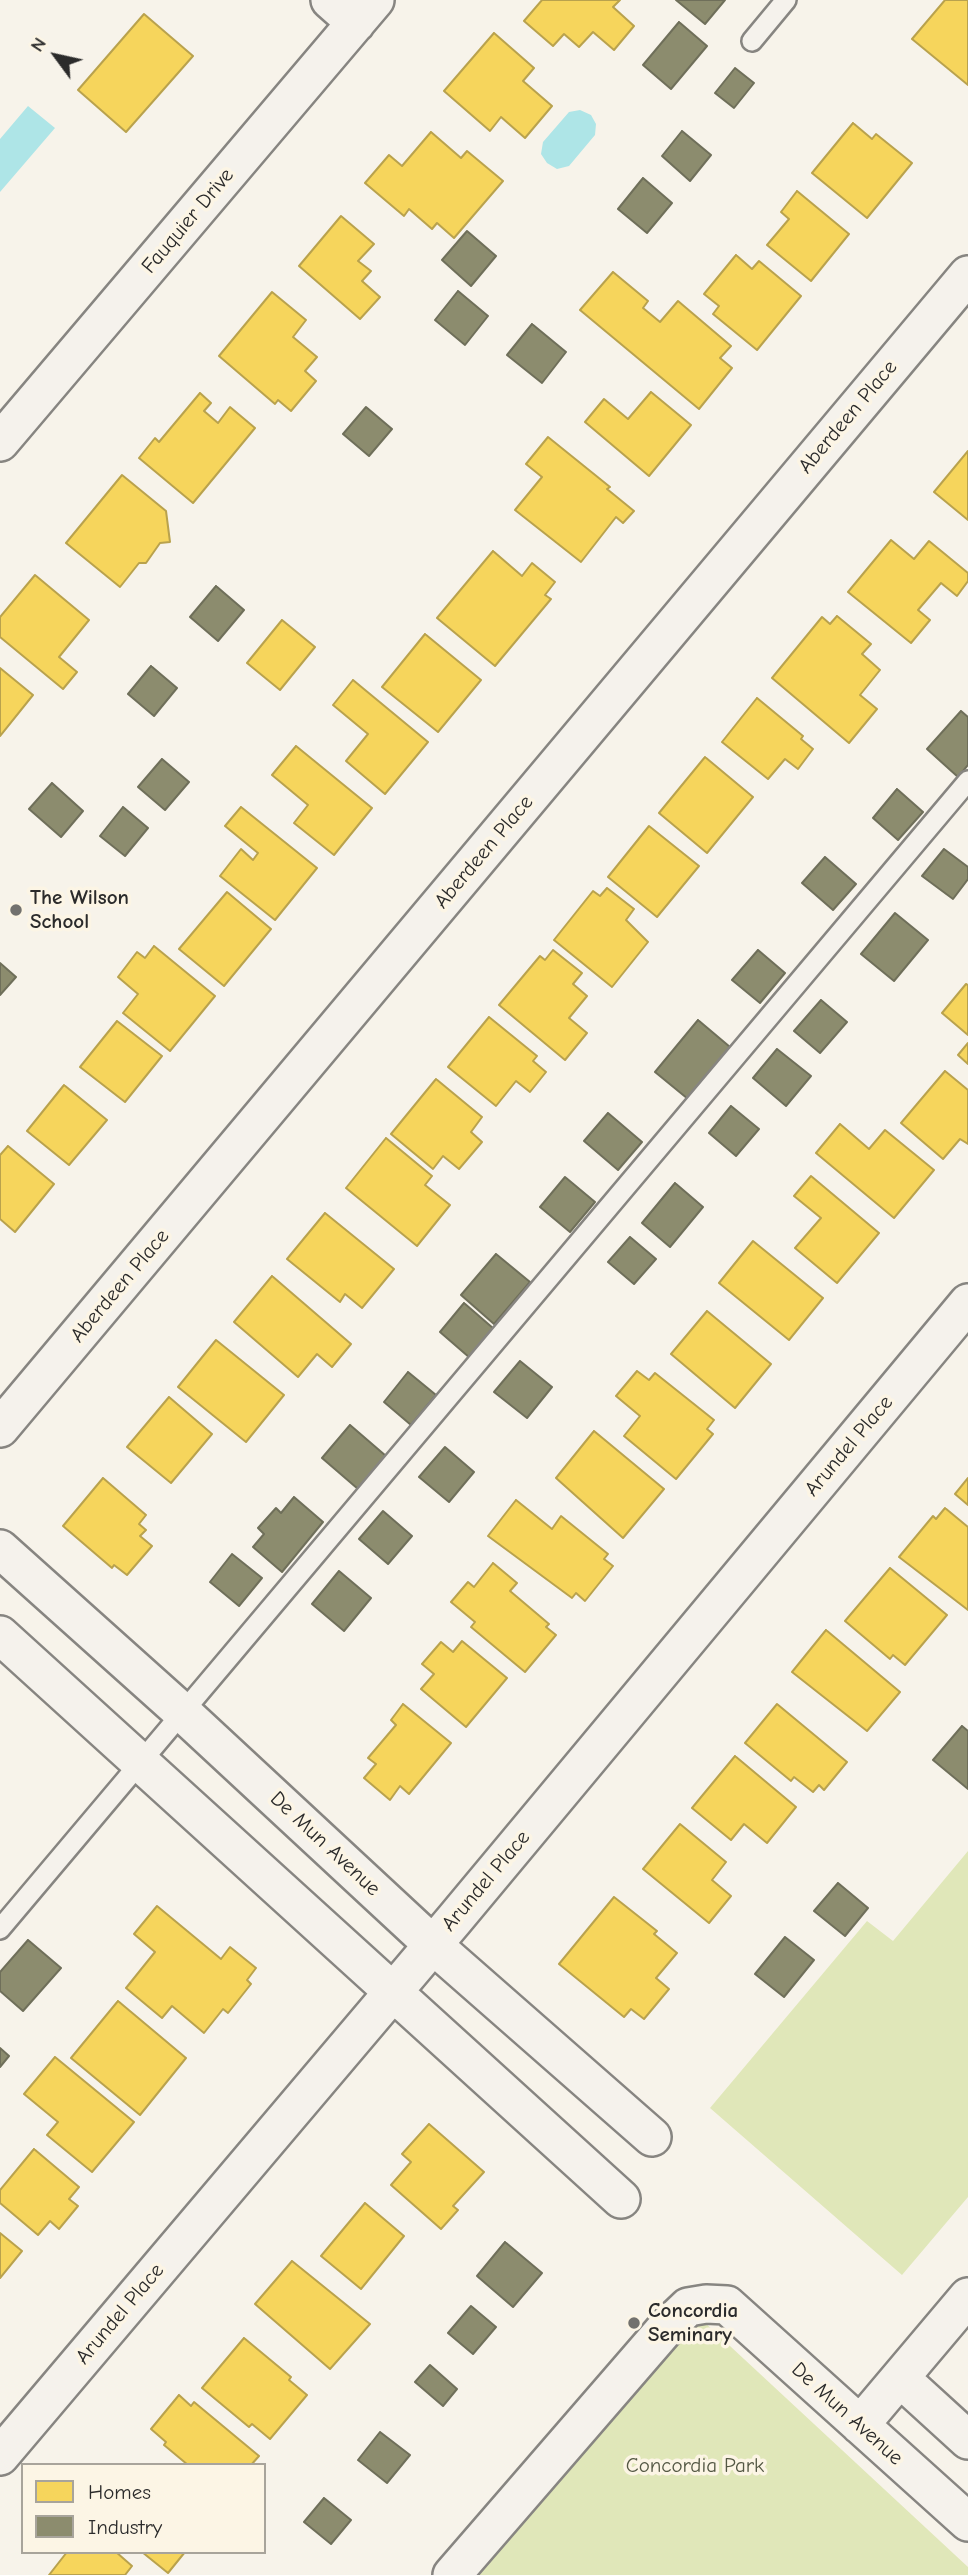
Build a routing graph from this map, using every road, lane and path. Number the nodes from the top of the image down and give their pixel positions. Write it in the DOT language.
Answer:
graph roads {
  1 [pos="786,0"];
  2 [pos="354,8"];
  3 [pos="752,41"];
  4 [pos="968,275"];
  5 [pos="0,442"];
  6 [pos="968,781"];
  7 [pos="968,1303"];
  8 [pos="0,1429"];
  9 [pos="0,1549"];
  10 [pos="0,1635"];
  11 [pos="182,1712"];
  12 [pos="139,1763"];
  13 [pos="0,1929"];
  14 [pos="432,1944"];
  15 [pos="393,1989"];
  16 [pos="652,2137"];
  17 [pos="621,2199"];
  18 [pos="968,2297"];
  19 [pos="900,2378"];
  20 [pos="860,2425"];
  21 [pos="968,2440"];
  22 [pos="0,2456"];
  23 [pos="968,2522"];
  24 [pos="452,2575"];
  1 -- 3 [label="lane"];
  2 -- 5 [label="street, Fauquier Drive"];
  4 -- 8 [label="street, Aberdeen Place"];
  6 -- 11 [label="lane"];
  7 -- 14 [label="street, Arundel Place"];
  9 -- 11 [label="street, De Mun Avenue"];
  10 -- 12 [label="street"];
  11 -- 12 [label="lane"];
  11 -- 14 [label="street, De Mun Avenue"];
  12 -- 13 [label="lane"];
  12 -- 15 [label="street"];
  14 -- 15 [label="street, Arundel Place"];
  14 -- 16 [label="street, De Mun Avenue"];
  15 -- 17 [label="street"];
  15 -- 22 [label="street, Arundel Place"];
  18 -- 19 [label="street"];
  19 -- 20 [label="street"];
  19 -- 21 [label="street"];
  20 -- 23 [label="street, De Mun Avenue"];
  20 -- 24 [label="street, De Mun Avenue"];
}
